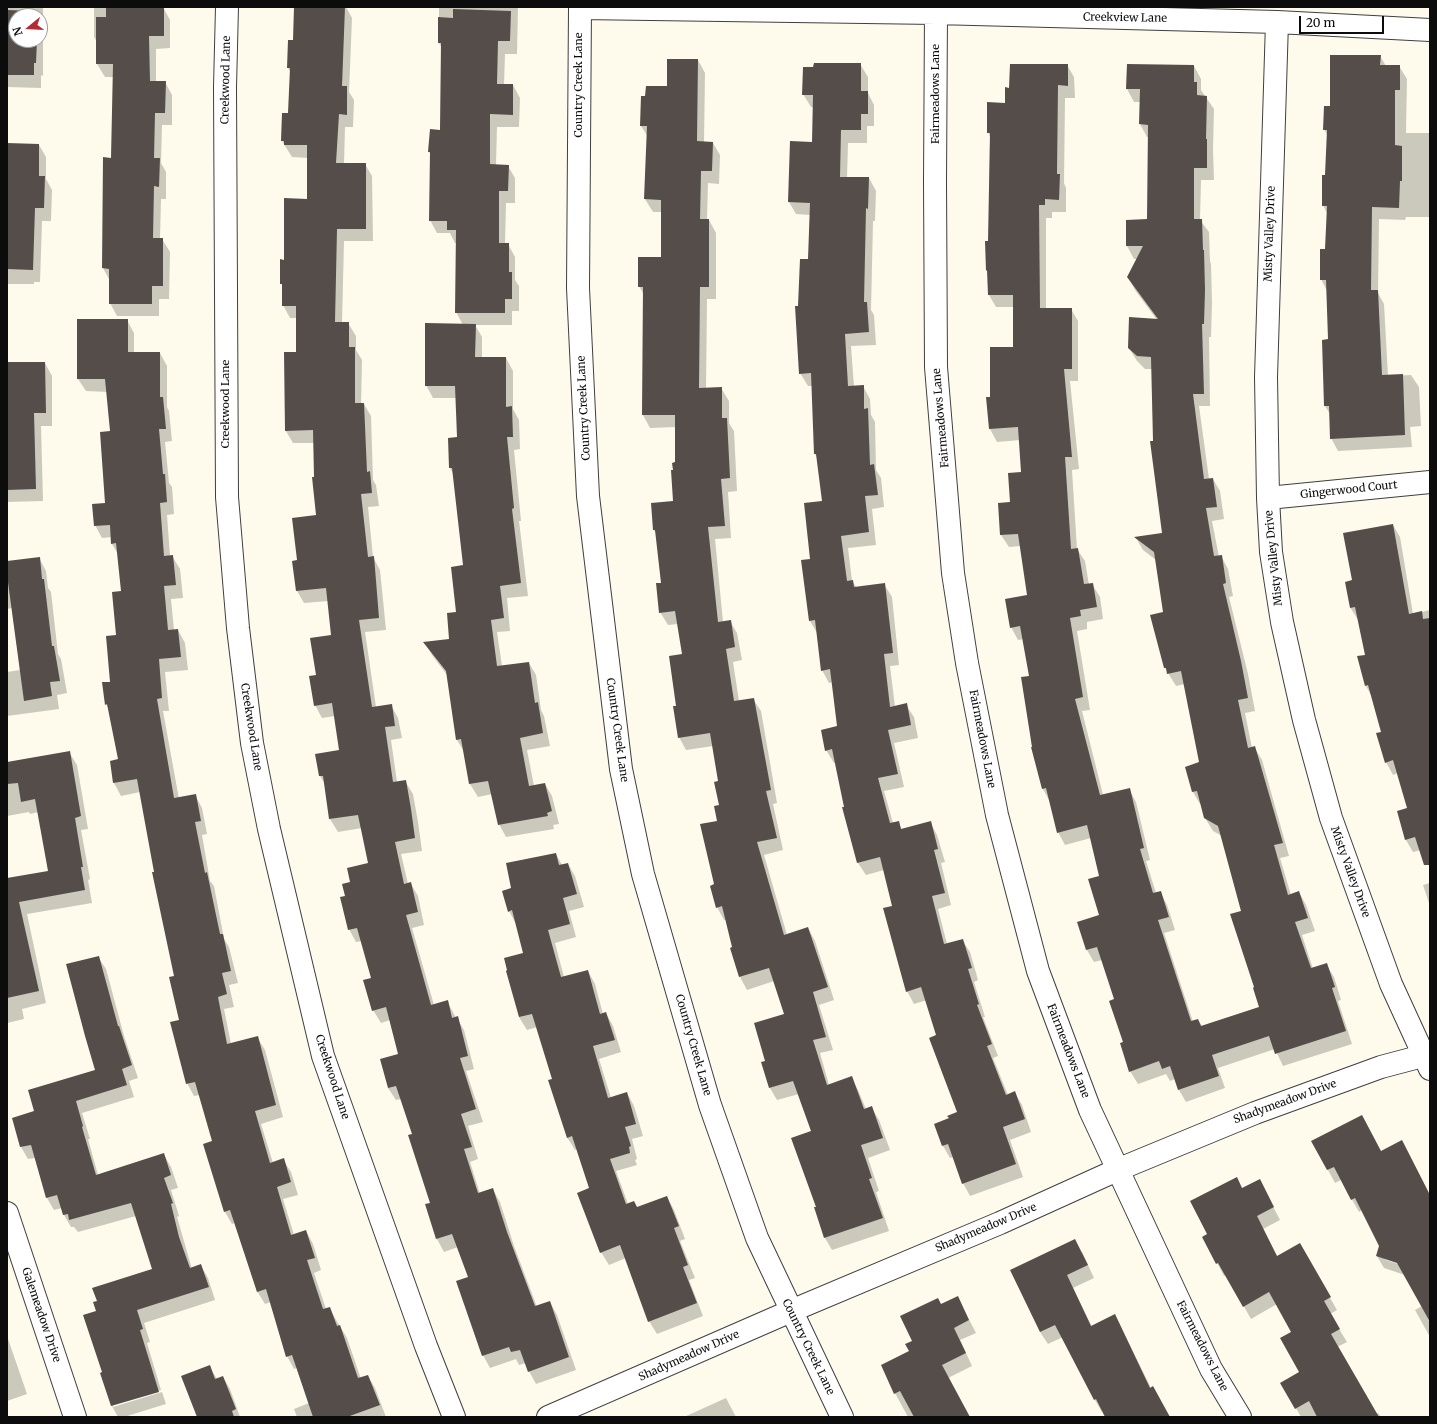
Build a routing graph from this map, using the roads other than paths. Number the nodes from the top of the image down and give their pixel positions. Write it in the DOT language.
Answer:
graph roads {
  1 [pos="227,7"];
  2 [pos="580,7"];
  3 [pos="936,13"];
  4 [pos="1277,22"];
  5 [pos="1430,30"];
  6 [pos="1430,482"];
  7 [pos="1268,498"];
  8 [pos="1428,1059"];
  9 [pos="1117,1170"];
  10 [pos="7,1213"];
  11 [pos="791,1311"];
  12 [pos="75,1417"];
  13 [pos="454,1417"];
  14 [pos="548,1417"];
  15 [pos="842,1417"];
  16 [pos="1240,1417"];
  1 -- 13 [label="street, Creekwood Lane"];
  2 -- 3 [label="street, Creekview Lane"];
  2 -- 11 [label="street, Country Creek Lane"];
  3 -- 4 [label="street, Creekview Lane"];
  3 -- 9 [label="street, Fairmeadows Lane"];
  4 -- 5 [label="street, Creekview Lane"];
  4 -- 7 [label="street, Misty Valley Drive"];
  6 -- 7 [label="street, Gingerwood Court"];
  7 -- 8 [label="street, Misty Valley Drive"];
  8 -- 9 [label="street, Shadymeadow Drive"];
  9 -- 11 [label="street, Shadymeadow Drive"];
  9 -- 16 [label="street, Fairmeadows Lane"];
  10 -- 12 [label="street, Galemeadow Drive"];
  11 -- 14 [label="street, Shadymeadow Drive"];
  11 -- 15 [label="street, Country Creek Lane"];
}
